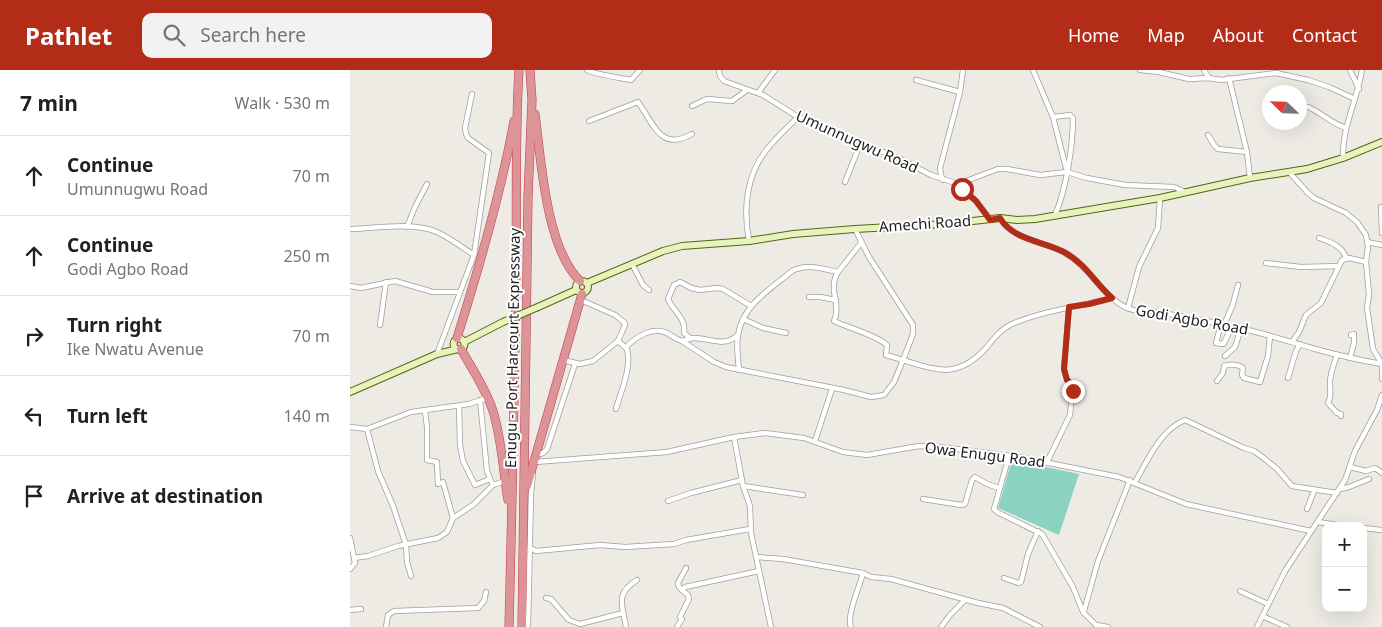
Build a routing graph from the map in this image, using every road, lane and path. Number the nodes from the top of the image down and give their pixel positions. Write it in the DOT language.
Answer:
graph roads {
  1 [pos="518,70"];
  2 [pos="530,70"];
  3 [pos="587,70"];
  4 [pos="640,70"];
  5 [pos="719,70"];
  6 [pos="775,70"];
  7 [pos="963,70"];
  8 [pos="1033,70"];
  9 [pos="1140,70"];
  10 [pos="1204,70"];
  11 [pos="1350,70"];
  12 [pos="1362,70"];
  13 [pos="1276,71"];
  14 [pos="1209,78"];
  15 [pos="1230,78"];
  16 [pos="916,80"];
  17 [pos="747,90"];
  18 [pos="1359,90"];
  19 [pos="960,92"];
  20 [pos="758,93"];
  21 [pos="472,94"];
  22 [pos="517,97"];
  23 [pos="1355,99"];
  24 [pos="532,100"];
  25 [pos="692,106"];
  26 [pos="1308,107"];
  27 [pos="798,117"];
  28 [pos="1053,117"];
  29 [pos="589,121"];
  30 [pos="1346,128"];
  31 [pos="692,134"];
  32 [pos="1208,135"];
  33 [pos="861,142"];
  34 [pos="1382,142"];
  35 [pos="1246,152"];
  36 [pos="1343,158"];
  37 [pos="1067,172"];
  38 [pos="1290,173"];
  39 [pos="1250,178"];
  40 [pos="943,180"];
  41 [pos="845,182"];
  42 [pos="427,184"];
  43 [pos="958,184"];
  44 [pos="1185,192"];
  45 [pos="1160,198"];
  46 [pos="1381,207"];
  47 [pos="1055,215"];
  48 [pos="1000,218"];
  49 [pos="990,220"];
  50 [pos="407,227"];
  51 [pos="350,229"];
  52 [pos="855,229"];
  53 [pos="1382,232"];
  54 [pos="1319,238"];
  55 [pos="749,241"];
  56 [pos="1367,242"];
  57 [pos="861,243"];
  58 [pos="1382,245"];
  59 [pos="474,255"];
  60 [pos="1346,258"];
  61 [pos="1366,262"];
  62 [pos="1266,263"];
  63 [pos="632,264"];
  64 [pos="1339,266"];
  65 [pos="838,272"];
  66 [pos="386,282"];
  67 [pos="583,282"];
  68 [pos="1238,285"];
  69 [pos="350,286"];
  70 [pos="649,290"];
  71 [pos="460,292"];
  72 [pos="579,295"];
  73 [pos="809,298"];
  74 [pos="1112,298"];
  75 [pos="836,300"];
  76 [pos="751,306"];
  77 [pos="1069,307"];
  78 [pos="1128,308"];
  79 [pos="743,319"];
  80 [pos="1222,324"];
  81 [pos="380,325"];
  82 [pos="1232,326"];
  83 [pos="1242,328"];
  84 [pos="786,333"];
  85 [pos="738,335"];
  86 [pos="1351,335"];
  87 [pos="1270,336"];
  88 [pos="690,338"];
  89 [pos="618,341"];
  90 [pos="682,341"];
  91 [pos="1292,342"];
  92 [pos="459,344"];
  93 [pos="1300,344"];
  94 [pos="626,347"];
  95 [pos="439,353"];
  96 [pos="1337,355"];
  97 [pos="1225,356"];
  98 [pos="1350,358"];
  99 [pos="562,360"];
  100 [pos="904,360"];
  101 [pos="575,364"];
  102 [pos="1382,364"];
  103 [pos="739,370"];
  104 [pos="1288,378"];
  105 [pos="1382,379"];
  106 [pos="1217,381"];
  107 [pos="832,388"];
  108 [pos="350,392"];
  109 [pos="1382,394"];
  110 [pos="484,399"];
  111 [pos="459,406"];
  112 [pos="616,409"];
  113 [pos="425,411"];
  114 [pos="1341,416"];
  115 [pos="350,427"];
  116 [pos="367,429"];
  117 [pos="734,437"];
  118 [pos="815,441"];
  119 [pos="1009,456"];
  120 [pos="535,459"];
  121 [pos="1047,462"];
  122 [pos="1350,467"];
  123 [pos="1382,473"];
  124 [pos="490,479"];
  125 [pos="1368,479"];
  126 [pos="742,480"];
  127 [pos="1132,481"];
  128 [pos="505,482"];
  129 [pos="493,485"];
  130 [pos="743,486"];
  131 [pos="999,488"];
  132 [pos="1314,491"];
  133 [pos="1338,491"];
  134 [pos="525,495"];
  135 [pos="803,495"];
  136 [pos="923,499"];
  137 [pos="668,501"];
  138 [pos="1307,509"];
  139 [pos="453,518"];
  140 [pos="512,519"];
  141 [pos="1318,522"];
  142 [pos="1322,523"];
  143 [pos="1367,528"];
  144 [pos="750,529"];
  145 [pos="1382,530"];
  146 [pos="1038,531"];
  147 [pos="1311,531"];
  148 [pos="350,538"];
  149 [pos="406,544"];
  150 [pos="530,548"];
  151 [pos="756,557"];
  152 [pos="354,558"];
  153 [pos="686,568"];
  154 [pos="350,569"];
  155 [pos="759,571"];
  156 [pos="863,573"];
  157 [pos="411,576"];
  158 [pos="1004,578"];
  159 [pos="637,580"];
  160 [pos="683,588"];
  161 [pos="1240,591"];
  162 [pos="486,592"];
  163 [pos="546,598"];
  164 [pos="965,600"];
  165 [pos="1268,604"];
  166 [pos="361,609"];
  167 [pos="350,610"];
  168 [pos="1083,612"];
  169 [pos="623,613"];
  170 [pos="1262,616"];
  171 [pos="1095,626"];
  172 [pos="386,627"];
  173 [pos="509,627"];
  174 [pos="522,627"];
  175 [pos="528,627"];
  176 [pos="626,627"];
  177 [pos="677,627"];
  178 [pos="771,627"];
  179 [pos="851,627"];
  180 [pos="941,627"];
  181 [pos="1040,627"];
  182 [pos="1108,627"];
  183 [pos="1257,627"];
  184 [pos="1287,627"];
  1 -- 22 [label="highway"];
  2 -- 24 [label="highway, Enugu - Port Harcourt Expressway"];
  3 -- 4 [label="street"];
  5 -- 17 [label="street, Umunnugwu Road"];
  6 -- 20 [label="street"];
  7 -- 19 [label="street"];
  8 -- 28 [label="street"];
  9 -- 14 [label="street"];
  10 -- 14 [label="street"];
  11 -- 18 [label="street"];
  12 -- 18 [label="street"];
  13 -- 15 [label="street"];
  13 -- 23 [label="street"];
  14 -- 15 [label="street"];
  15 -- 35 [label="street"];
  16 -- 19 [label="street"];
  17 -- 20 [label="street, Umunnugwu Road"];
  17 -- 25 [label="street"];
  18 -- 23 [label="street"];
  19 -- 40 [label="street"];
  20 -- 27 [label="street, Umunnugwu Road"];
  21 -- 59 [label="street"];
  22 -- 92 [label="highway"];
  22 -- 140 [label="highway"];
  23 -- 30 [label="street"];
  24 -- 67 [label="highway"];
  24 -- 134 [label="highway, Enugu - Port Harcourt Expressway"];
  26 -- 30 [label="street"];
  27 -- 33 [label="street, Umunnugwu Road"];
  27 -- 55 [label="street"];
  28 -- 37 [label="street"];
  28 -- 37 [label="street"];
  29 -- 31 [label="street"];
  30 -- 36 [label="street"];
  32 -- 35 [label="street"];
  33 -- 40 [label="street, Umunnugwu Road"];
  33 -- 41 [label="street"];
  34 -- 36 [label="main road, Amechi Road"];
  35 -- 39 [label="street"];
  36 -- 38 [label="main road, Amechi Road"];
  37 -- 43 [label="street"];
  37 -- 44 [label="street"];
  37 -- 47 [label="street"];
  38 -- 39 [label="main road, Amechi Road"];
  38 -- 56 [label="street"];
  39 -- 44 [label="main road, Amechi Road"];
  40 -- 43 [label="street, Umunnugwu Road"];
  42 -- 50 [label="street"];
  43 -- 49 [label="street, Umunnugwu Road"];
  44 -- 45 [label="main road, Amechi Road"];
  45 -- 47 [label="main road, Amechi Road"];
  45 -- 78 [label="street"];
  46 -- 53 [label="street"];
  47 -- 48 [label="main road, Amechi Road"];
  48 -- 49 [label="main road, Amechi Road"];
  48 -- 74 [label="street, Godi Agbo Road"];
  49 -- 52 [label="main road, Amechi Road"];
  50 -- 51 [label="street"];
  50 -- 59 [label="street"];
  52 -- 55 [label="main road, Amechi Road"];
  52 -- 57 [label="street"];
  54 -- 60 [label="street"];
  55 -- 63 [label="main road, Amechi Road"];
  56 -- 58 [label="street"];
  56 -- 61 [label="street"];
  57 -- 65 [label="street"];
  57 -- 100 [label="street"];
  59 -- 71 [label="street"];
  60 -- 61 [label="street"];
  60 -- 64 [label="street"];
  61 -- 102 [label="street"];
  62 -- 64 [label="street"];
  63 -- 67 [label="main road, Amechi Road"];
  63 -- 70 [label="street"];
  64 -- 91 [label="street"];
  65 -- 75 [label="street"];
  65 -- 76 [label="street"];
  66 -- 69 [label="street"];
  66 -- 71 [label="street"];
  66 -- 81 [label="street"];
  67 -- 72 [label="main road"];
  67 -- 72 [label="main road"];
  68 -- 80 [label="street"];
  71 -- 95 [label="street"];
  72 -- 89 [label="street"];
  72 -- 92 [label="main road, bridge"];
  72 -- 99 [label="highway"];
  73 -- 75 [label="street"];
  74 -- 77 [label="street"];
  74 -- 78 [label="street, Godi Agbo Road"];
  75 -- 100 [label="street"];
  76 -- 79 [label="street"];
  76 -- 88 [label="street"];
  77 -- 100 [label="street"];
  77 -- 121 [label="street"];
  78 -- 80 [label="street, Godi Agbo Road"];
  79 -- 84 [label="street"];
  79 -- 85 [label="street"];
  80 -- 82 [label="street, Godi Agbo Road"];
  80 -- 82 [label="street"];
  82 -- 83 [label="street, Godi Agbo Road"];
  83 -- 87 [label="street, Godi Agbo Road"];
  83 -- 97 [label="street"];
  85 -- 88 [label="street"];
  85 -- 103 [label="street"];
  86 -- 98 [label="street"];
  87 -- 91 [label="street, Godi Agbo Road"];
  87 -- 106 [label="street"];
  88 -- 90 [label="street"];
  89 -- 94 [label="street"];
  89 -- 101 [label="street"];
  90 -- 94 [label="street"];
  90 -- 103 [label="street"];
  91 -- 93 [label="street, Godi Agbo Road"];
  92 -- 95 [label="main road"];
  92 -- 110 [label="highway"];
  93 -- 96 [label="street, Godi Agbo Road"];
  93 -- 104 [label="street"];
  94 -- 112 [label="street"];
  95 -- 108 [label="main road"];
  96 -- 98 [label="street, Godi Agbo Road"];
  96 -- 114 [label="street"];
  98 -- 102 [label="street, Godi Agbo Road"];
  99 -- 101 [label="street"];
  99 -- 120 [label="highway"];
  100 -- 107 [label="street"];
  101 -- 120 [label="street"];
  102 -- 105 [label="street"];
  103 -- 107 [label="street"];
  107 -- 118 [label="street"];
  109 -- 122 [label="street"];
  110 -- 111 [label="street"];
  110 -- 124 [label="street"];
  110 -- 128 [label="highway"];
  111 -- 113 [label="street"];
  111 -- 124 [label="street"];
  113 -- 116 [label="street"];
  113 -- 139 [label="street"];
  115 -- 116 [label="street"];
  116 -- 149 [label="street"];
  117 -- 118 [label="street, Owa Enugu Road"];
  117 -- 120 [label="street, Owa Enugu Road"];
  117 -- 126 [label="street"];
  118 -- 119 [label="street, Owa Enugu Road"];
  119 -- 121 [label="street, Owa Enugu Road"];
  119 -- 131 [label="street"];
  120 -- 134 [label="highway"];
  120 -- 150 [label="street"];
  121 -- 127 [label="street, Owa Enugu Road"];
  122 -- 123 [label="street"];
  122 -- 133 [label="street"];
  124 -- 129 [label="street"];
  125 -- 133 [label="street"];
  126 -- 130 [label="street"];
  126 -- 137 [label="street"];
  127 -- 132 [label="street"];
  127 -- 147 [label="street, Owa Enugu Road"];
  127 -- 168 [label="street"];
  128 -- 129 [label="street"];
  128 -- 140 [label="highway"];
  129 -- 139 [label="street"];
  130 -- 135 [label="street"];
  130 -- 144 [label="street"];
  131 -- 136 [label="street"];
  131 -- 146 [label="street"];
  132 -- 133 [label="street"];
  132 -- 138 [label="street"];
  133 -- 141 [label="street"];
  134 -- 174 [label="highway, Enugu - Port Harcourt Expressway"];
  139 -- 149 [label="street"];
  140 -- 173 [label="highway"];
  141 -- 142 [label="street"];
  141 -- 147 [label="street"];
  143 -- 145 [label="street"];
  144 -- 150 [label="street"];
  144 -- 151 [label="street"];
  146 -- 158 [label="street"];
  146 -- 168 [label="street"];
  147 -- 165 [label="street"];
  148 -- 152 [label="street"];
  149 -- 152 [label="street"];
  149 -- 157 [label="street"];
  150 -- 175 [label="street"];
  151 -- 155 [label="street"];
  151 -- 156 [label="street"];
  152 -- 154 [label="street"];
  153 -- 160 [label="street"];
  155 -- 160 [label="street"];
  155 -- 178 [label="street"];
  156 -- 164 [label="street"];
  156 -- 179 [label="street"];
  159 -- 169 [label="street"];
  160 -- 177 [label="street"];
  161 -- 165 [label="street"];
  162 -- 172 [label="street"];
  163 -- 169 [label="street"];
  164 -- 180 [label="street"];
  164 -- 181 [label="street"];
  165 -- 170 [label="street"];
  166 -- 167 [label="street"];
  168 -- 171 [label="street"];
  169 -- 176 [label="street"];
  170 -- 183 [label="street"];
  170 -- 184 [label="street"];
  171 -- 182 [label="street"];
}
